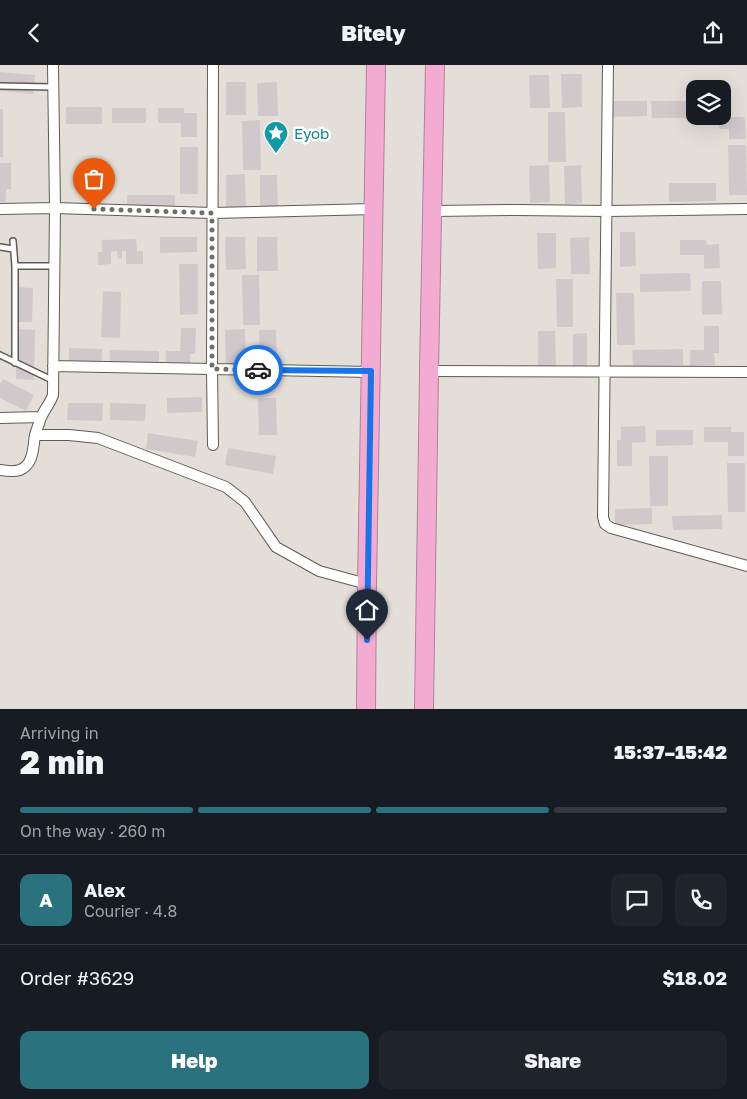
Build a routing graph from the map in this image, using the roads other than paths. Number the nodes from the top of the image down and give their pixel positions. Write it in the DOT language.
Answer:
graph roads {
  1 [pos="53,65"];
  2 [pos="213,65"];
  3 [pos="376,65"];
  4 [pos="435,65"];
  5 [pos="608,65"];
  6 [pos="0,86"];
  7 [pos="53,87"];
  8 [pos="55,208"];
  9 [pos="0,209"];
  10 [pos="374,209"];
  11 [pos="747,209"];
  12 [pos="432,211"];
  13 [pos="607,211"];
  14 [pos="212,213"];
  15 [pos="13,241"];
  16 [pos="0,247"];
  17 [pos="13,249"];
  18 [pos="54,266"];
  19 [pos="15,267"];
  20 [pos="1,357"];
  21 [pos="15,363"];
  22 [pos="53,366"];
  23 [pos="212,369"];
  24 [pos="371,371"];
  25 [pos="429,371"];
  26 [pos="605,372"];
  27 [pos="747,372"];
  28 [pos="53,380"];
  29 [pos="41,417"];
  30 [pos="0,418"];
  31 [pos="35,435"];
  32 [pos="213,445"];
  33 [pos="0,470"];
  34 [pos="747,566"];
  35 [pos="367,584"];
  36 [pos="366,709"];
  37 [pos="424,709"];
  1 -- 7 [label="street"];
  2 -- 14 [label="street"];
  3 -- 10 [label="highway"];
  4 -- 12 [label="highway"];
  5 -- 13 [label="street"];
  6 -- 7 [label="lane"];
  7 -- 8 [label="street"];
  8 -- 9 [label="street"];
  8 -- 14 [label="street"];
  8 -- 18 [label="street"];
  10 -- 14 [label="street"];
  10 -- 24 [label="highway"];
  11 -- 13 [label="street"];
  12 -- 13 [label="street"];
  12 -- 25 [label="highway"];
  13 -- 26 [label="street"];
  14 -- 23 [label="street"];
  15 -- 17 [label="lane"];
  16 -- 17 [label="lane"];
  17 -- 19 [label="lane"];
  18 -- 19 [label="lane"];
  18 -- 22 [label="street"];
  19 -- 21 [label="lane"];
  20 -- 21 [label="lane"];
  21 -- 28 [label="lane"];
  22 -- 23 [label="street"];
  22 -- 28 [label="street"];
  23 -- 24 [label="street"];
  23 -- 32 [label="street"];
  24 -- 35 [label="highway"];
  25 -- 26 [label="street"];
  25 -- 37 [label="highway"];
  26 -- 27 [label="street"];
  26 -- 34 [label="street"];
  28 -- 29 [label="street"];
  29 -- 30 [label="street"];
  29 -- 31 [label="street"];
  31 -- 33 [label="street"];
  31 -- 35 [label="street"];
  35 -- 36 [label="highway"];
}
